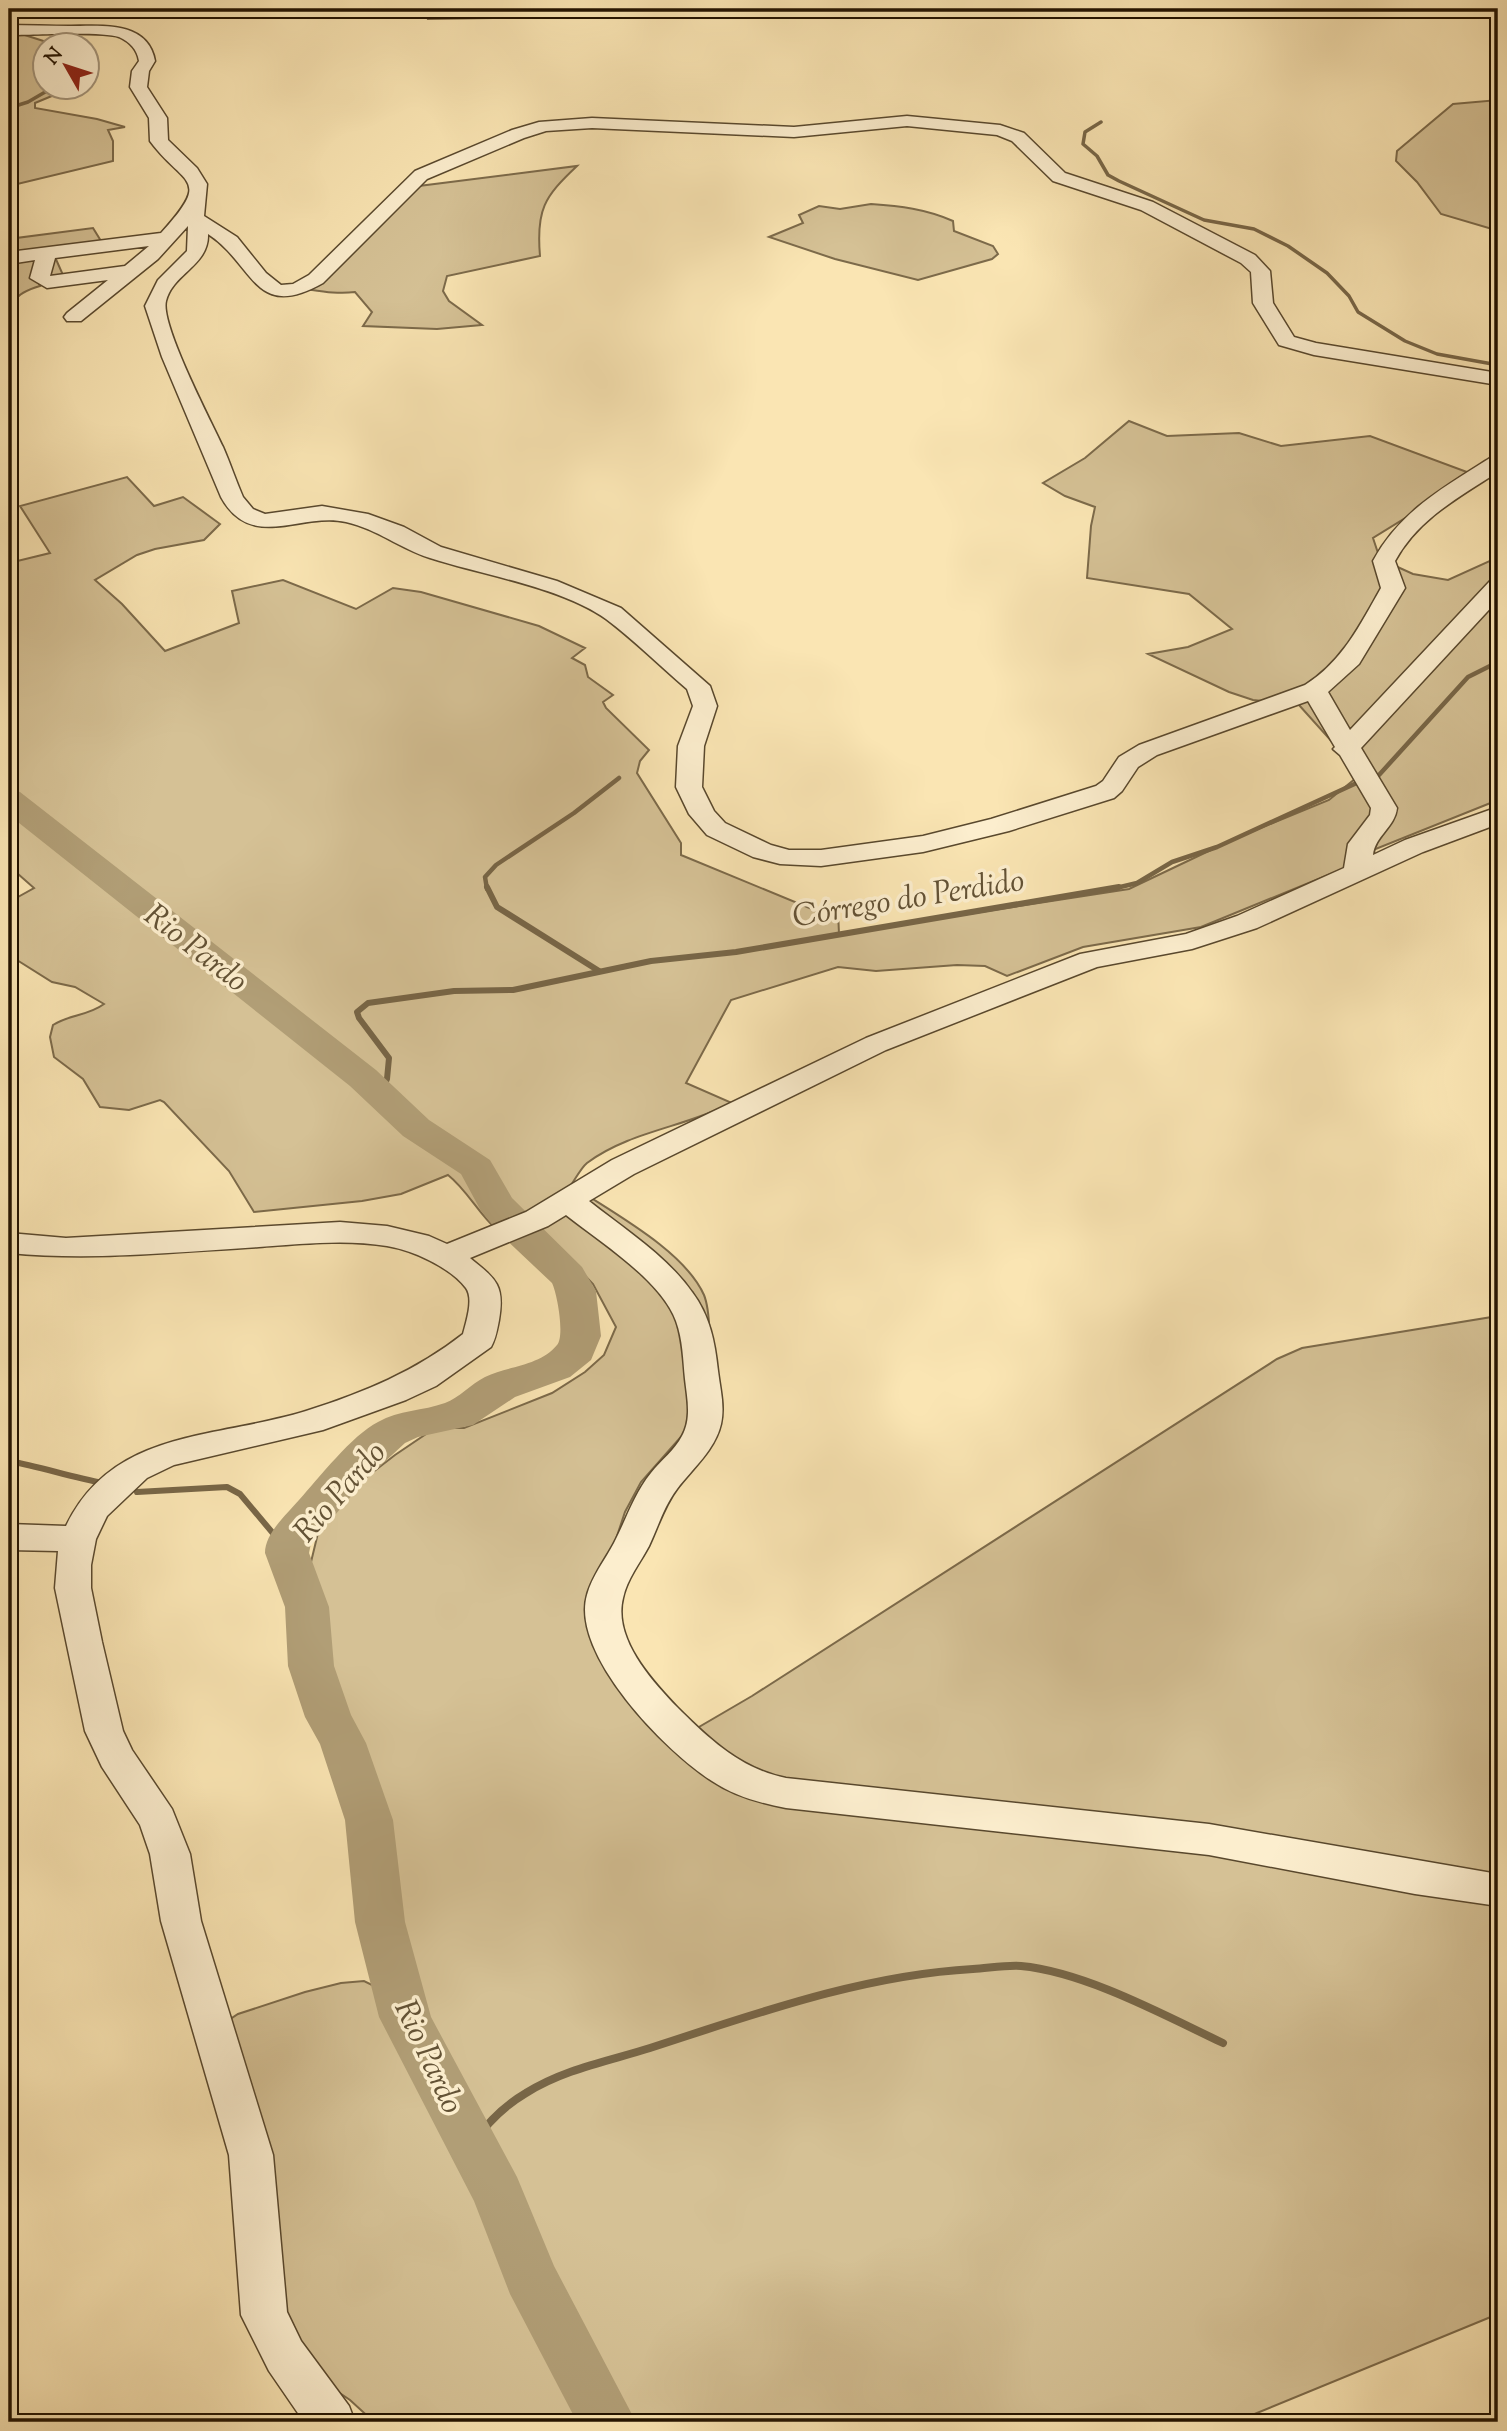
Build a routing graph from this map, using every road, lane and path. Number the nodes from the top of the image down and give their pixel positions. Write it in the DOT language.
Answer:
graph roads {
  1 [pos="9,31"];
  2 [pos="32,38"];
  3 [pos="196,214"];
  4 [pos="168,238"];
  5 [pos="47,253"];
  6 [pos="9,258"];
  7 [pos="127,272"];
  8 [pos="74,317"];
  9 [pos="1498,379"];
  10 [pos="1498,463"];
  11 [pos="1498,586"];
  12 [pos="1314,690"];
  13 [pos="1346,749"];
  14 [pos="1498,815"];
  15 [pos="1357,871"];
  16 [pos="570,1202"];
  17 [pos="9,1242"];
  18 [pos="447,1256"];
  19 [pos="9,1537"];
  20 [pos="78,1539"];
  21 [pos="1498,1891"];
  22 [pos="332,2422"];
  1 -- 2 [label="street"];
  1 -- 3 [label="street"];
  3 -- 4 [label="street"];
  3 -- 9 [label="street"];
  3 -- 12 [label="street"];
  4 -- 5 [label="street"];
  4 -- 7 [label="street"];
  5 -- 6 [label="street"];
  5 -- 7 [label="street"];
  7 -- 8 [label="street"];
  10 -- 12 [label="street"];
  11 -- 13 [label="street"];
  12 -- 13 [label="street"];
  13 -- 15 [label="street"];
  14 -- 15 [label="street"];
  15 -- 16 [label="street"];
  16 -- 18 [label="street"];
  16 -- 21 [label="street"];
  17 -- 18 [label="street"];
  18 -- 20 [label="street"];
  19 -- 20 [label="street"];
  20 -- 22 [label="street"];
}
